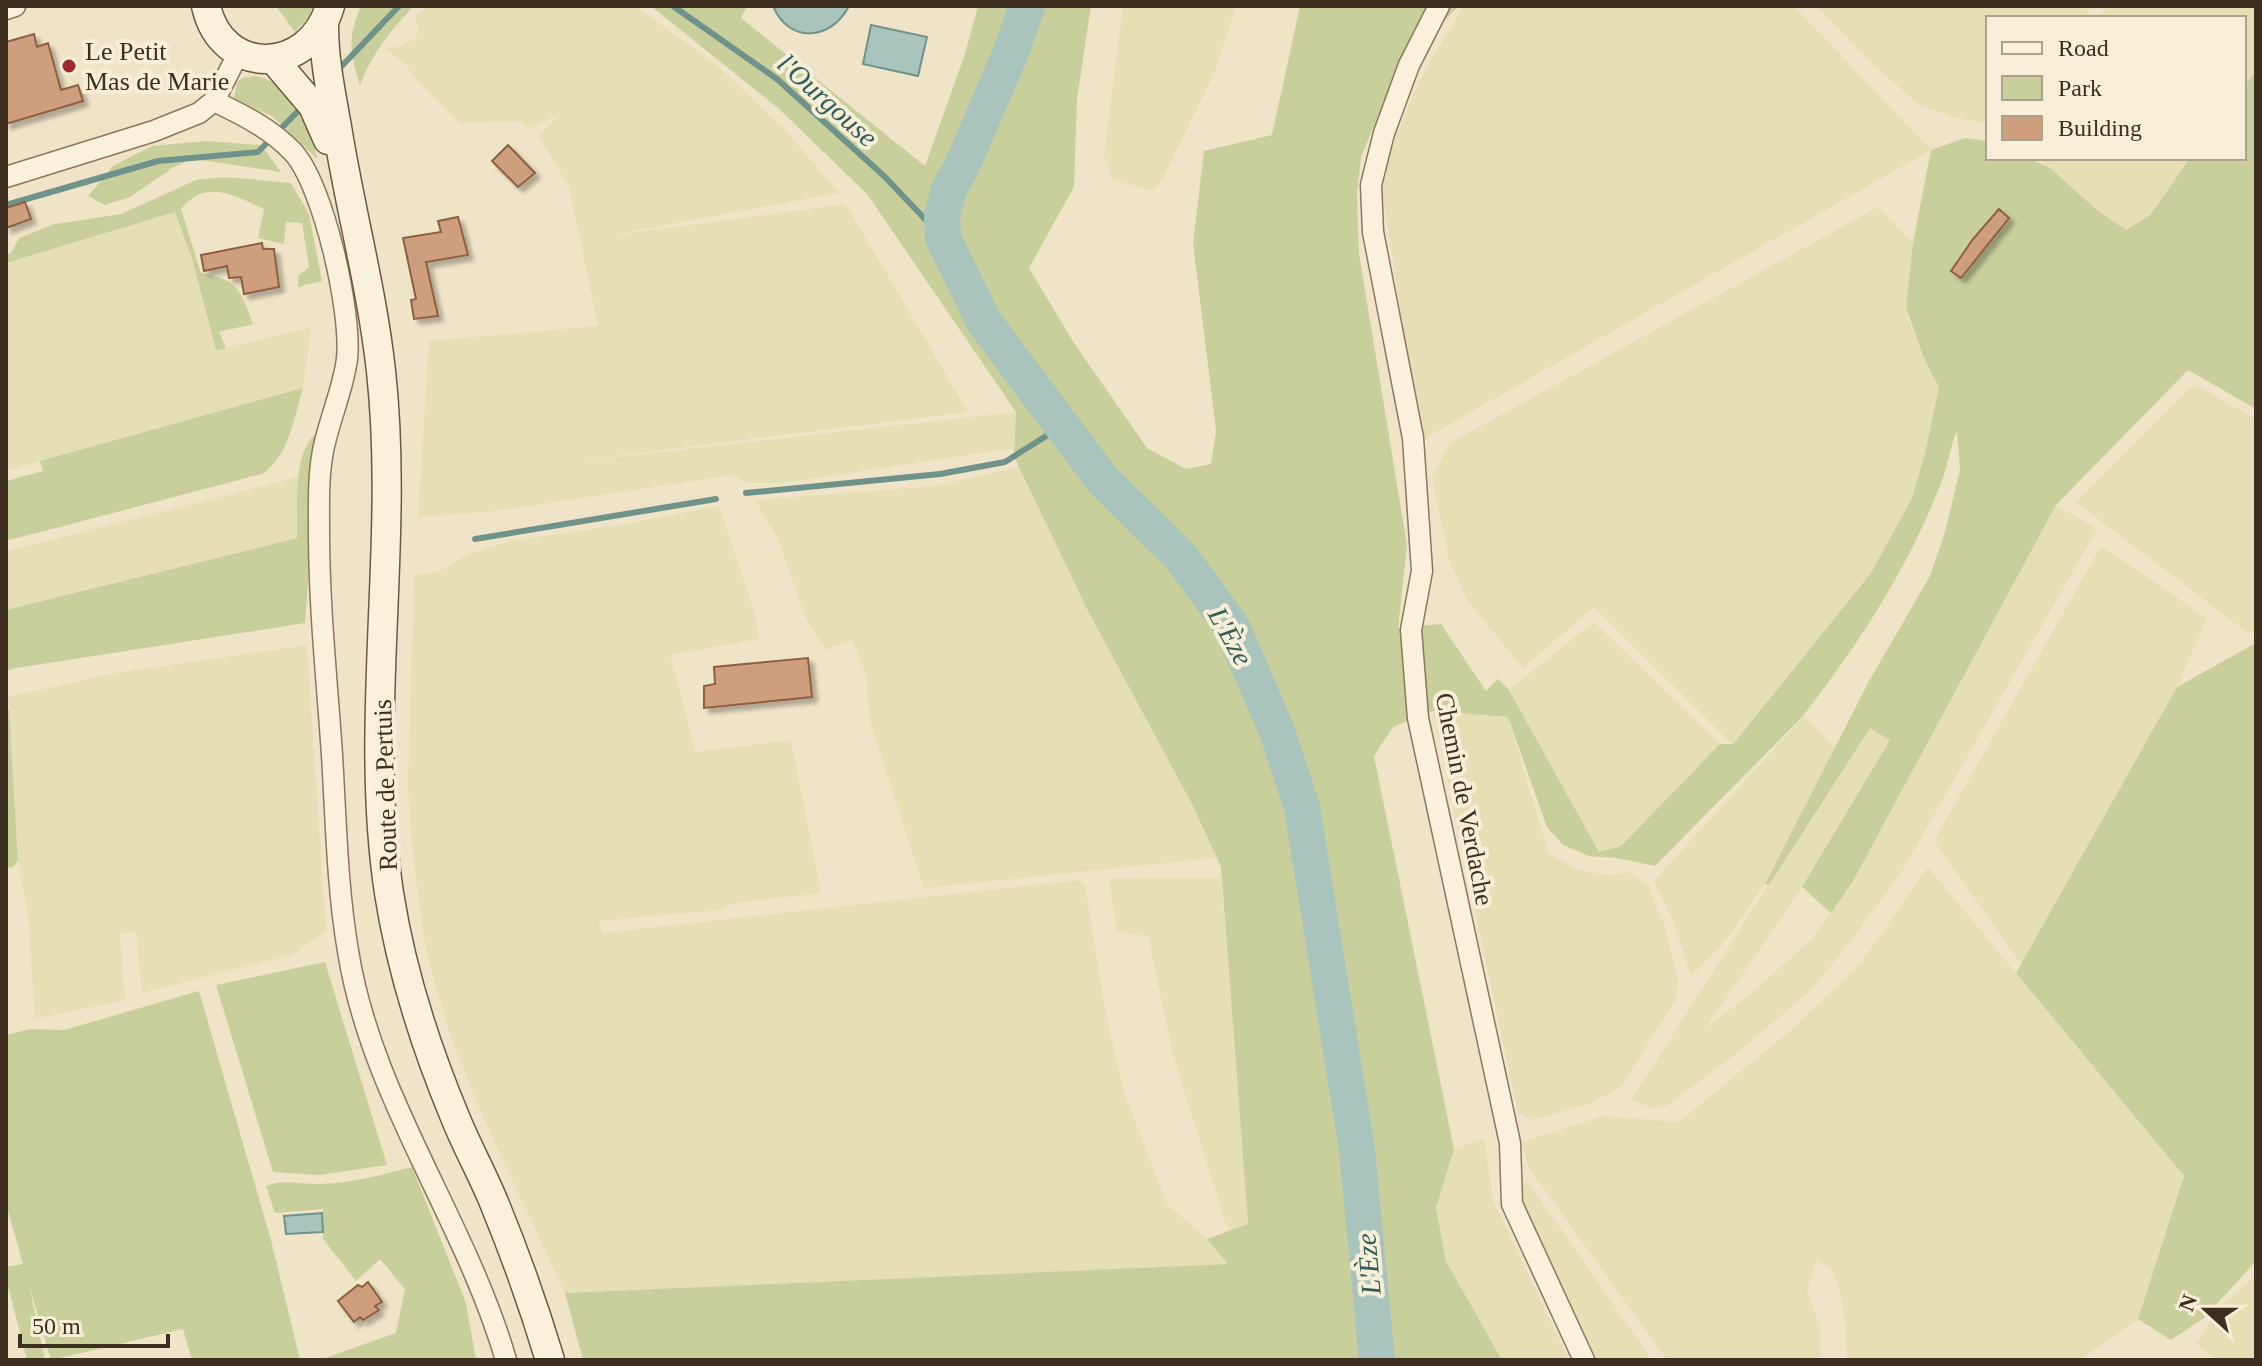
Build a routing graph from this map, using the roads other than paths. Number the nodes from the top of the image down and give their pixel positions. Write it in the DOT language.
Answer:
graph roads {
  1 [pos="15,6"];
  2 [pos="206,6"];
  3 [pos="1439,6"];
  4 [pos="6,9"];
  5 [pos="327,16"];
  6 [pos="239,52"];
  7 [pos="273,59"];
  8 [pos="214,101"];
  9 [pos="6,177"];
  10 [pos="346,184"];
  11 [pos="506,1360"];
  12 [pos="550,1360"];
  13 [pos="1584,1360"];
  1 -- 4 [label="street"];
  2 -- 6 [label="main road"];
  3 -- 13 [label="street, Chemin de Verdache"];
  5 -- 7 [label="main road"];
  5 -- 10 [label="main road, Route de Pertuis"];
  6 -- 7 [label="main road"];
  6 -- 8 [label="street"];
  7 -- 10 [label="main road, Route de Pertuis"];
  8 -- 9 [label="street"];
  8 -- 11 [label="street"];
  10 -- 12 [label="main road, Route de Pertuis"];
}
